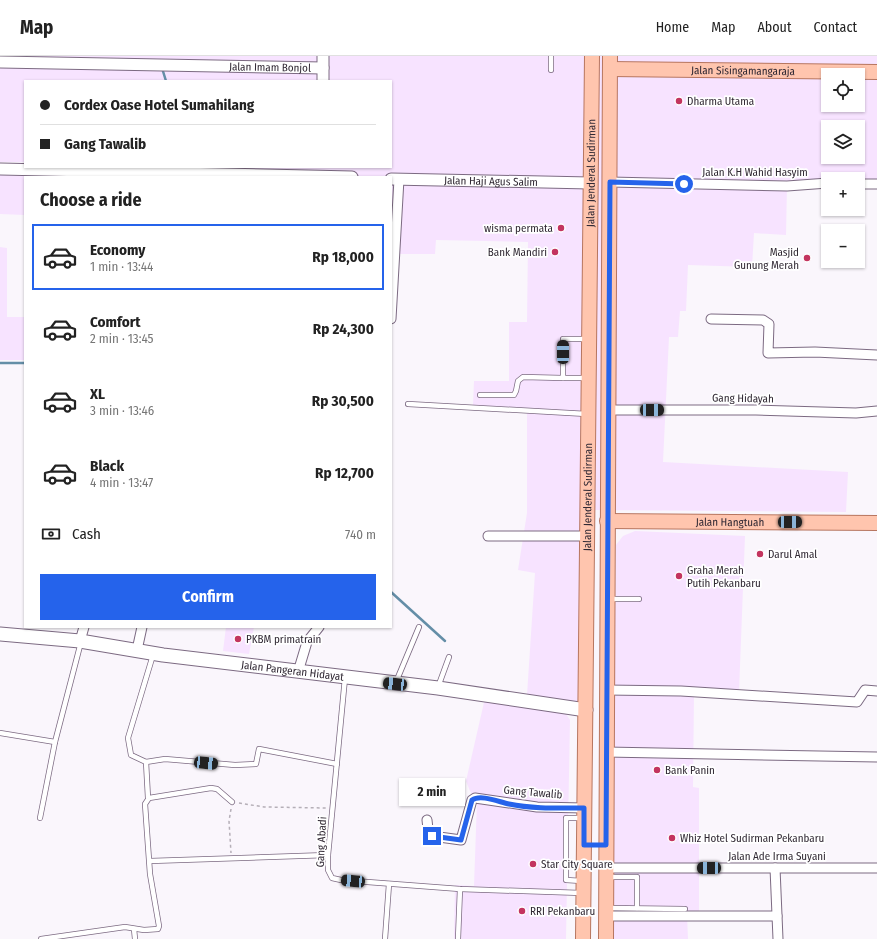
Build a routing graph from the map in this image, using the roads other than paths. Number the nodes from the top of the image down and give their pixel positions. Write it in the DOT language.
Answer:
graph roads {
  1 [pos="323,56"];
  2 [pos="592,56"];
  3 [pos="551,57"];
  4 [pos="2,60"];
  5 [pos="610,63"];
  6 [pos="324,68"];
  7 [pos="551,70"];
  8 [pos="877,72"];
  9 [pos="324,80"];
  10 [pos="0,169"];
  11 [pos="324,171"];
  12 [pos="125,175"];
  13 [pos="347,176"];
  14 [pos="395,179"];
  15 [pos="590,182"];
  16 [pos="610,182"];
  17 [pos="821,184"];
  18 [pos="865,184"];
  19 [pos="877,184"];
  20 [pos="392,309"];
  21 [pos="712,319"];
  22 [pos="589,339"];
  23 [pos="877,355"];
  24 [pos="563,378"];
  25 [pos="589,378"];
  26 [pos="480,395"];
  27 [pos="408,404"];
  28 [pos="608,410"];
  29 [pos="877,411"];
  30 [pos="589,414"];
  31 [pos="607,521"];
  32 [pos="877,523"];
  33 [pos="488,536"];
  34 [pos="588,536"];
  35 [pos="606,599"];
  36 [pos="639,599"];
  37 [pos="419,627"];
  38 [pos="84,628"];
  39 [pos="142,628"];
  40 [pos="318,628"];
  41 [pos="0,634"];
  42 [pos="81,642"];
  43 [pos="137,650"];
  44 [pos="154,654"];
  45 [pos="448,657"];
  46 [pos="298,672"];
  47 [pos="345,678"];
  48 [pos="395,684"];
  49 [pos="438,688"];
  50 [pos="606,690"];
  51 [pos="877,691"];
  52 [pos="586,710"];
  53 [pos="0,733"];
  54 [pos="55,742"];
  55 [pos="606,752"];
  56 [pos="877,757"];
  57 [pos="146,762"];
  58 [pos="337,764"];
  59 [pos="148,798"];
  60 [pos="232,802"];
  61 [pos="584,813"];
  62 [pos="40,818"];
  63 [pos="427,820"];
  64 [pos="584,845"];
  65 [pos="606,845"];
  66 [pos="328,855"];
  67 [pos="150,861"];
  68 [pos="775,868"];
  69 [pos="877,868"];
  70 [pos="606,873"];
  71 [pos="389,884"];
  72 [pos="584,887"];
  73 [pos="460,889"];
  74 [pos="637,908"];
  75 [pos="685,908"];
  76 [pos="606,912"];
  77 [pos="778,916"];
  78 [pos="134,928"];
  79 [pos="41,939"];
  80 [pos="135,939"];
  81 [pos="385,939"];
  82 [pos="458,939"];
  83 [pos="584,939"];
  84 [pos="606,939"];
  85 [pos="778,939"];
  1 -- 6 [label="street"];
  2 -- 15 [label="main road, Jalan Jenderal Sudirman"];
  3 -- 7 [label="lane"];
  4 -- 6 [label="street, Jalan Imam Bonjol"];
  5 -- 8 [label="main road, Jalan Sisingamangaraja"];
  5 -- 16 [label="main road, Jalan Jenderal Sudirman"];
  6 -- 9 [label="street"];
  10 -- 12 [label="street"];
  11 -- 12 [label="street"];
  11 -- 13 [label="street"];
  14 -- 15 [label="street, Jalan Haji Agus Salim"];
  14 -- 20 [label="street"];
  15 -- 22 [label="main road, Jalan Jenderal Sudirman"];
  16 -- 17 [label="street, Jalan K.H Wahid Hasyim"];
  16 -- 28 [label="main road, Jalan Jenderal Sudirman"];
  18 -- 19 [label="street"];
  21 -- 23 [label="street"];
  22 -- 24 [label="lane"];
  22 -- 25 [label="main road, Jalan Jenderal Sudirman"];
  24 -- 25 [label="lane"];
  24 -- 26 [label="lane"];
  25 -- 30 [label="main road, Jalan Jenderal Sudirman"];
  27 -- 30 [label="lane"];
  28 -- 29 [label="street, Gang Hidayah"];
  28 -- 31 [label="main road, Jalan Jenderal Sudirman"];
  30 -- 34 [label="main road, Jalan Jenderal Sudirman"];
  31 -- 32 [label="main road, Jalan Hangtuah"];
  31 -- 35 [label="main road, Jalan Jenderal Sudirman"];
  33 -- 34 [label="street"];
  34 -- 52 [label="main road, Jalan Jenderal Sudirman"];
  35 -- 36 [label="lane"];
  35 -- 50 [label="main road, Jalan Jenderal Sudirman"];
  37 -- 48 [label="lane"];
  38 -- 42 [label="street"];
  39 -- 43 [label="street"];
  40 -- 46 [label="street"];
  41 -- 42 [label="main road, Jalan Pangeran Hidayat"];
  42 -- 43 [label="main road, Jalan Pangeran Hidayat"];
  42 -- 54 [label="lane"];
  43 -- 44 [label="main road, Jalan Pangeran Hidayat"];
  44 -- 46 [label="main road, Jalan Pangeran Hidayat"];
  44 -- 57 [label="lane"];
  45 -- 49 [label="lane"];
  46 -- 47 [label="main road, Jalan Pangeran Hidayat"];
  47 -- 48 [label="main road, Jalan Pangeran Hidayat"];
  47 -- 58 [label="lane, Gang Abadi"];
  48 -- 49 [label="main road, Jalan Pangeran Hidayat"];
  49 -- 52 [label="main road, Jalan Pangeran Hidayat"];
  50 -- 51 [label="street"];
  50 -- 55 [label="main road, Jalan Jenderal Sudirman"];
  52 -- 61 [label="main road, Jalan Jenderal Sudirman"];
  53 -- 54 [label="lane"];
  54 -- 62 [label="lane"];
  55 -- 56 [label="street"];
  55 -- 65 [label="main road, Jalan Jenderal Sudirman"];
  57 -- 58 [label="lane"];
  57 -- 59 [label="lane"];
  58 -- 66 [label="lane, Gang Abadi"];
  59 -- 60 [label="lane"];
  59 -- 67 [label="lane"];
  61 -- 63 [label="street, Gang Tawalib"];
  61 -- 64 [label="main road, Jalan Jenderal Sudirman"];
  61 -- 72 [label="lane"];
  64 -- 65 [label="main road"];
  64 -- 72 [label="main road, Jalan Jenderal Sudirman"];
  65 -- 70 [label="main road, Jalan Jenderal Sudirman"];
  66 -- 67 [label="lane"];
  66 -- 71 [label="lane, Gang Abadi"];
  67 -- 78 [label="lane"];
  68 -- 69 [label="street, Jalan Ade Irma Suyani"];
  68 -- 70 [label="street, Jalan Ade Irma Suyani"];
  68 -- 77 [label="street"];
  70 -- 74 [label="lane"];
  70 -- 76 [label="main road, Jalan Jenderal Sudirman"];
  71 -- 73 [label="lane, Gang Abadi"];
  71 -- 81 [label="lane"];
  72 -- 73 [label="lane, Gang Abadi"];
  72 -- 83 [label="main road, Jalan Jenderal Sudirman"];
  73 -- 82 [label="lane"];
  74 -- 75 [label="lane"];
  74 -- 76 [label="lane"];
  76 -- 77 [label="street"];
  76 -- 84 [label="main road, Jalan Jenderal Sudirman"];
  77 -- 85 [label="street"];
  78 -- 79 [label="lane"];
  78 -- 80 [label="lane"];
}
